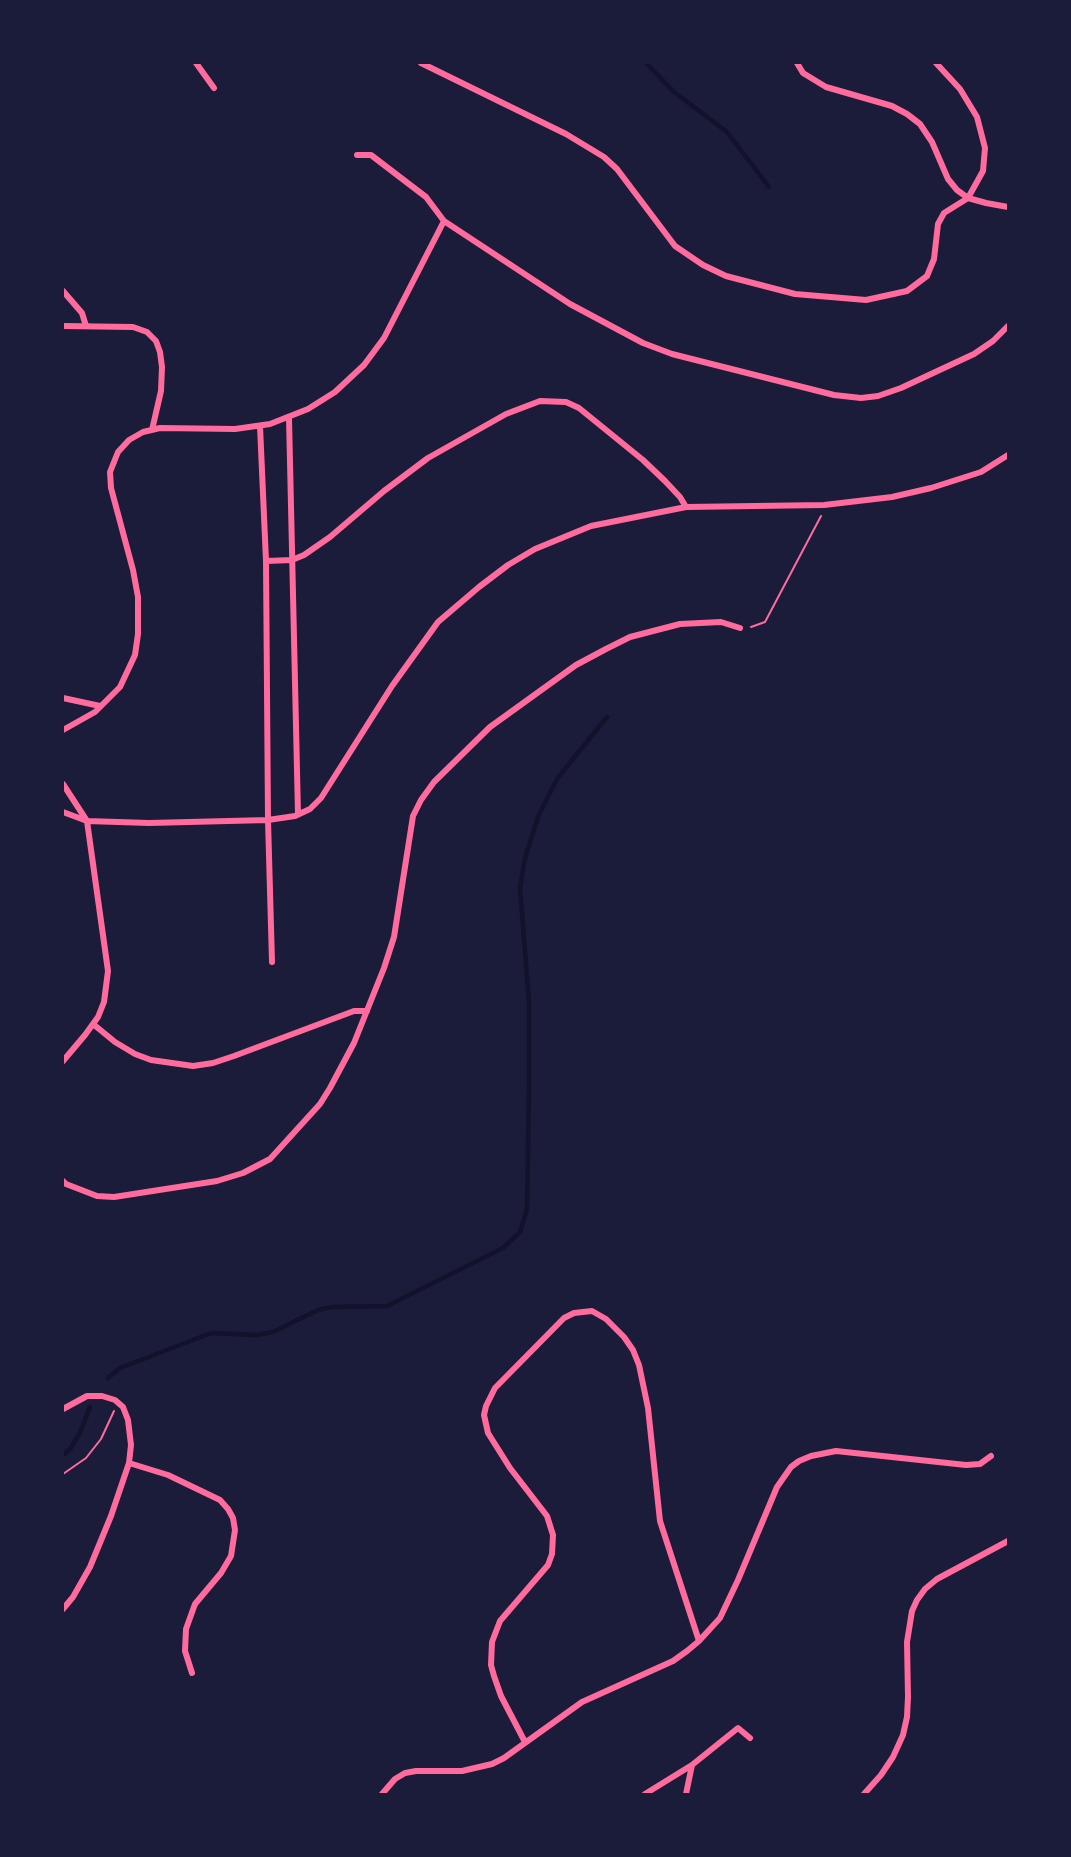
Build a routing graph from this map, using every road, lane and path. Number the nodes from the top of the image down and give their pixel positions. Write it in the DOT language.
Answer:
graph roads {
  1 [pos="196,63"];
  2 [pos="421,63"];
  3 [pos="797,63"];
  4 [pos="936,63"];
  5 [pos="214,88"];
  6 [pos="357,154"];
  7 [pos="968,198"];
  8 [pos="1008,207"];
  9 [pos="444,221"];
  10 [pos="63,291"];
  11 [pos="63,326"];
  12 [pos="86,326"];
  13 [pos="1008,326"];
  14 [pos="289,418"];
  15 [pos="260,426"];
  16 [pos="152,430"];
  17 [pos="1008,455"];
  18 [pos="686,507"];
  19 [pos="822,513"];
  20 [pos="292,560"];
  21 [pos="266,561"];
  22 [pos="740,628"];
  23 [pos="63,698"];
  24 [pos="100,706"];
  25 [pos="63,730"];
  26 [pos="63,784"];
  27 [pos="63,812"];
  28 [pos="298,814"];
  29 [pos="268,820"];
  30 [pos="87,821"];
  31 [pos="272,962"];
  32 [pos="366,1011"];
  33 [pos="93,1024"];
  34 [pos="63,1061"];
  35 [pos="63,1180"];
  36 [pos="118,1403"];
  37 [pos="63,1409"];
  38 [pos="991,1456"];
  39 [pos="129,1463"];
  40 [pos="63,1474"];
  41 [pos="1008,1541"];
  42 [pos="63,1609"];
  43 [pos="699,1641"];
  44 [pos="192,1673"];
  45 [pos="750,1738"];
  46 [pos="525,1742"];
  47 [pos="692,1765"];
  48 [pos="382,1794"];
  49 [pos="645,1794"];
  50 [pos="686,1794"];
  51 [pos="864,1794"];
  1 -- 5 [label="street"];
  2 -- 7 [label="street"];
  3 -- 7 [label="street"];
  4 -- 7 [label="street"];
  6 -- 9 [label="street"];
  7 -- 8 [label="street"];
  9 -- 13 [label="street"];
  9 -- 14 [label="street"];
  10 -- 12 [label="street"];
  11 -- 12 [label="street"];
  12 -- 16 [label="street"];
  14 -- 15 [label="street"];
  14 -- 20 [label="street"];
  15 -- 16 [label="street"];
  15 -- 21 [label="street"];
  16 -- 24 [label="street"];
  17 -- 18 [label="street"];
  18 -- 20 [label="street"];
  18 -- 28 [label="street"];
  19 -- 22 [label="path"];
  20 -- 21 [label="street"];
  20 -- 28 [label="street"];
  21 -- 29 [label="street"];
  22 -- 32 [label="street"];
  23 -- 24 [label="street"];
  24 -- 25 [label="street"];
  26 -- 30 [label="street"];
  27 -- 30 [label="street"];
  28 -- 29 [label="street"];
  29 -- 30 [label="street"];
  29 -- 31 [label="street"];
  30 -- 33 [label="street"];
  32 -- 33 [label="street"];
  32 -- 35 [label="street"];
  33 -- 34 [label="street"];
  36 -- 37 [label="street"];
  36 -- 39 [label="street"];
  36 -- 40 [label="path"];
  38 -- 43 [label="street"];
  39 -- 42 [label="street"];
  39 -- 44 [label="street"];
  41 -- 51 [label="street"];
  43 -- 46 [label="street"];
  43 -- 46 [label="street"];
  45 -- 47 [label="street"];
  46 -- 48 [label="street"];
  47 -- 49 [label="street"];
  47 -- 50 [label="street"];
}
